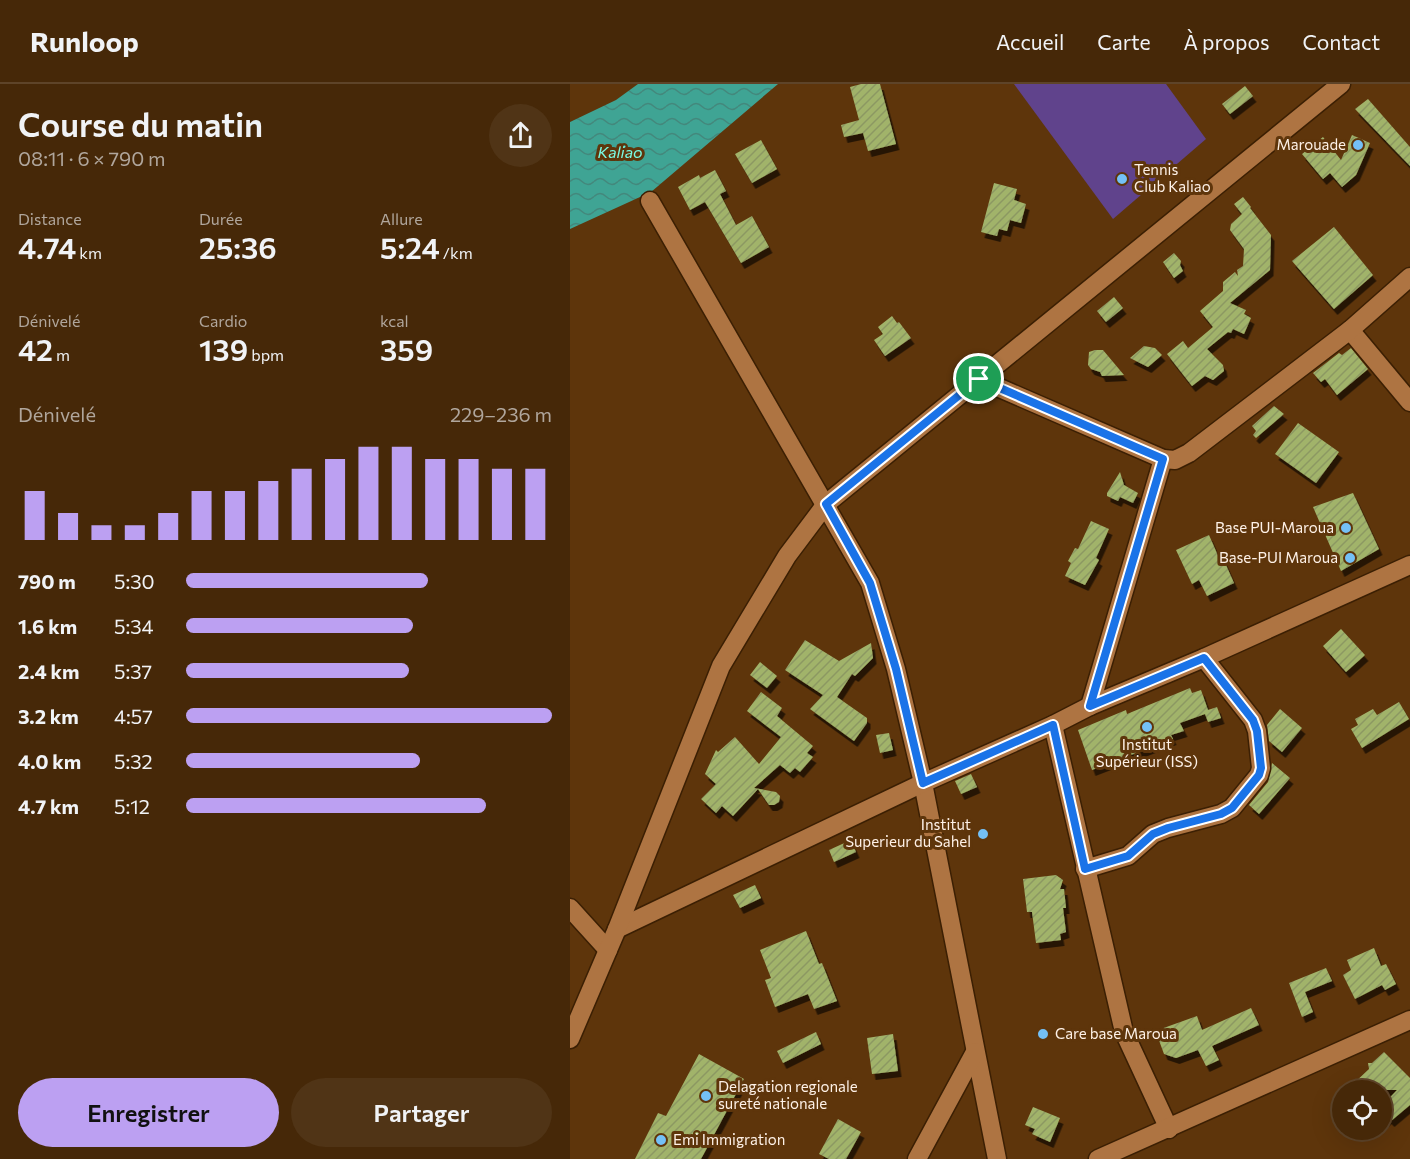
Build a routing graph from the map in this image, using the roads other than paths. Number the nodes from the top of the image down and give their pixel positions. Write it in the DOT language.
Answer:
graph roads {
  1 [pos="1341,84"];
  2 [pos="650,201"];
  3 [pos="1410,277"];
  4 [pos="1350,330"];
  5 [pos="979,379"];
  6 [pos="1410,402"];
  7 [pos="1163,459"];
  8 [pos="826,504"];
  9 [pos="1410,565"];
  10 [pos="1204,658"];
  11 [pos="1090,706"];
  12 [pos="1053,725"];
  13 [pos="923,783"];
  14 [pos="1085,869"];
  15 [pos="570,908"];
  16 [pos="617,929"];
  17 [pos="608,950"];
  18 [pos="1410,1020"];
  19 [pos="570,1039"];
  20 [pos="975,1052"];
  21 [pos="1169,1129"];
  22 [pos="917,1159"];
  23 [pos="997,1159"];
  24 [pos="1098,1159"];
  1 -- 5 [label="street"];
  2 -- 8 [label="street"];
  3 -- 4 [label="street"];
  4 -- 6 [label="street"];
  4 -- 7 [label="street"];
  5 -- 7 [label="street"];
  5 -- 8 [label="street"];
  7 -- 11 [label="street"];
  8 -- 13 [label="street"];
  8 -- 16 [label="street"];
  9 -- 10 [label="street"];
  10 -- 11 [label="street"];
  10 -- 14 [label="street"];
  11 -- 12 [label="street"];
  12 -- 13 [label="street"];
  12 -- 14 [label="street"];
  13 -- 16 [label="street"];
  13 -- 20 [label="street"];
  14 -- 21 [label="street"];
  15 -- 17 [label="street"];
  16 -- 17 [label="street"];
  17 -- 19 [label="street"];
  18 -- 21 [label="street"];
  20 -- 22 [label="street"];
  20 -- 23 [label="street"];
  21 -- 24 [label="street"];
}
